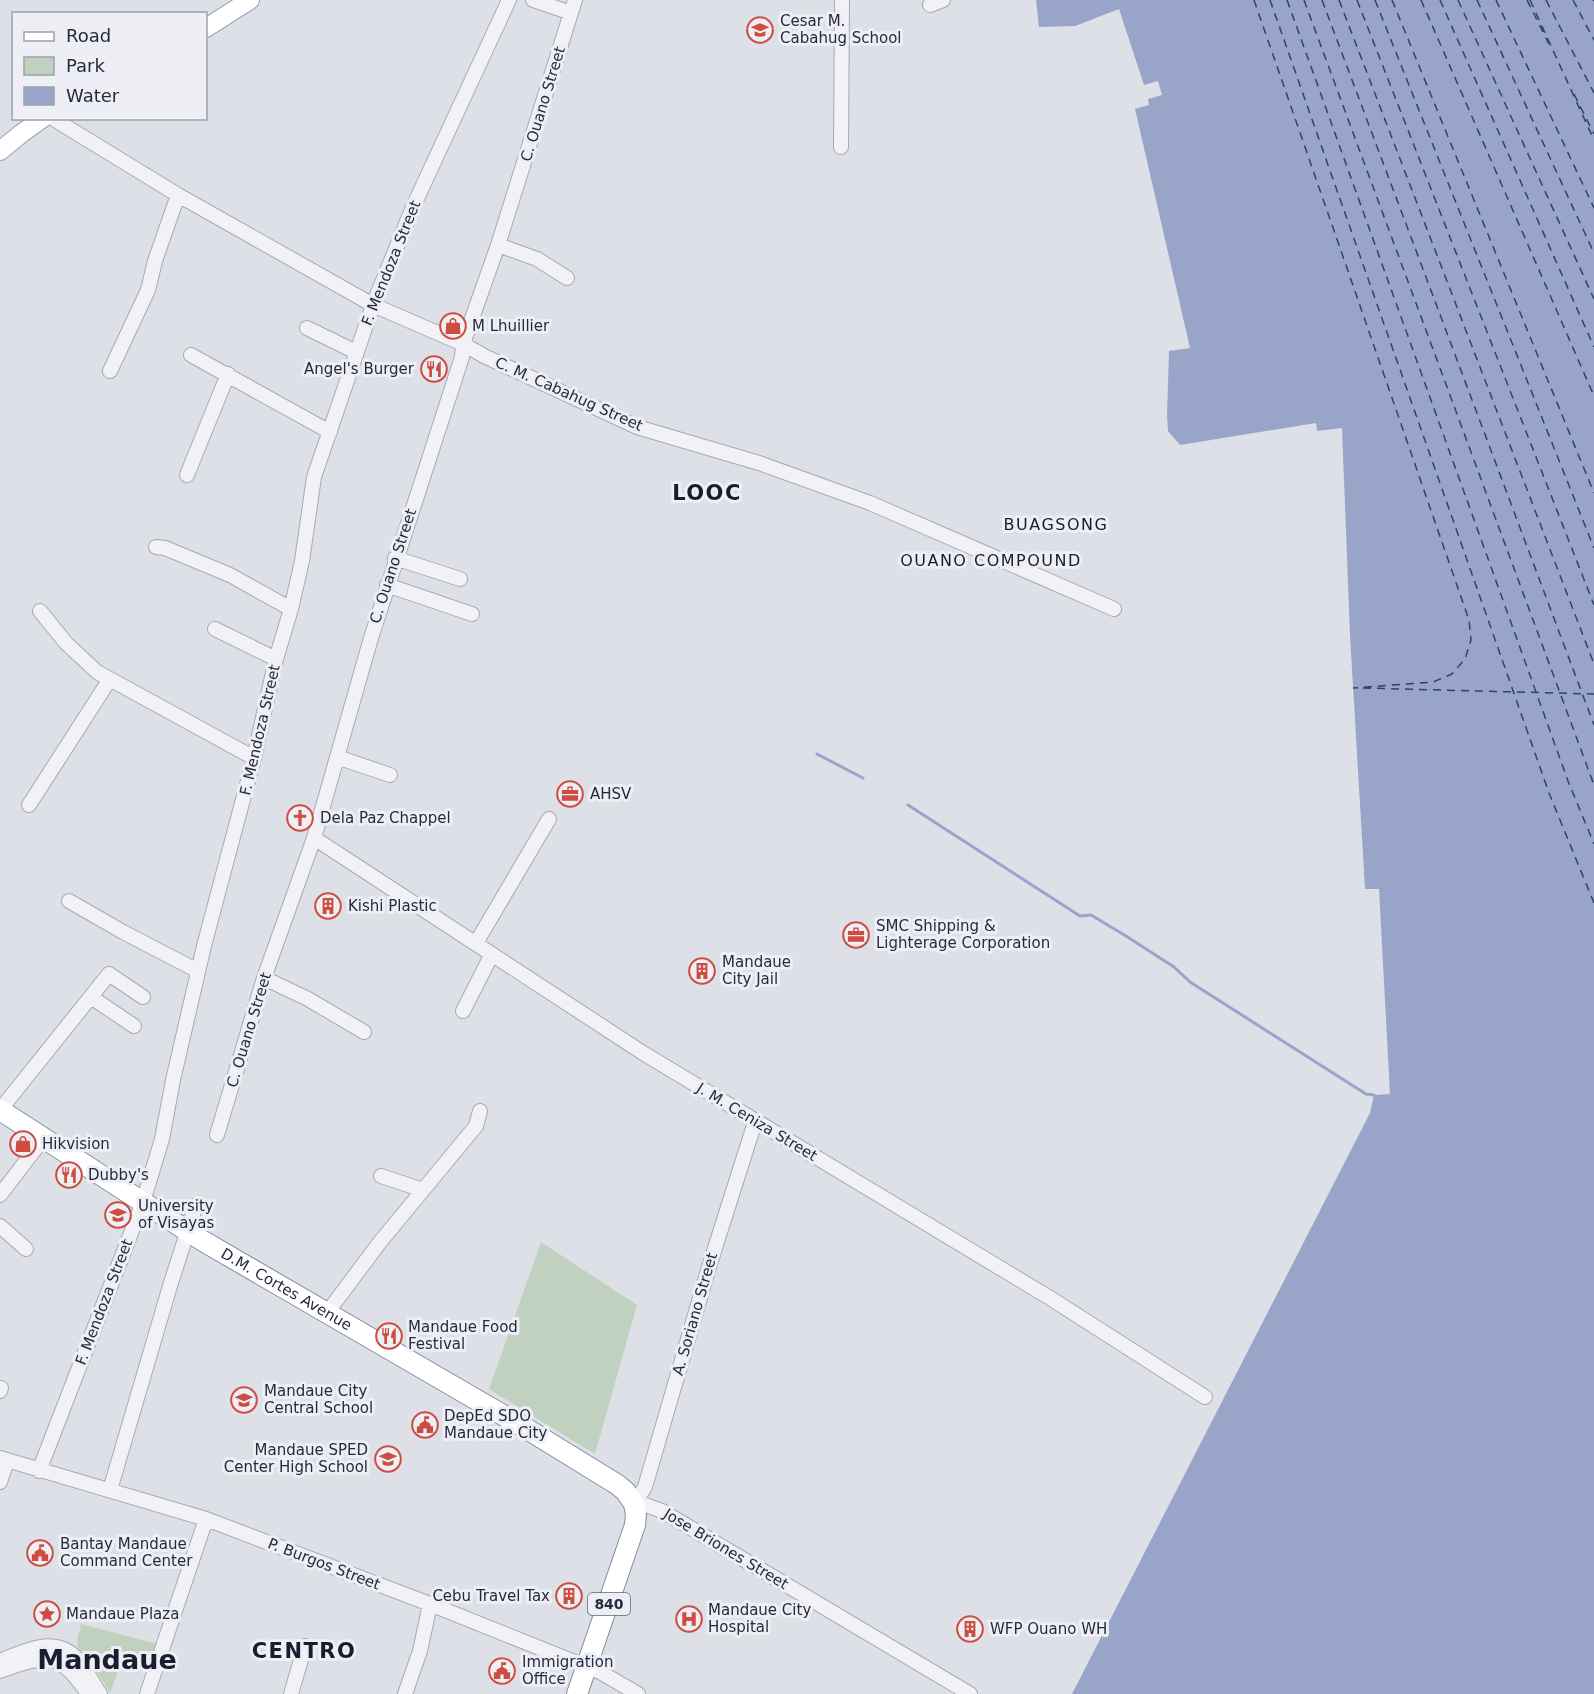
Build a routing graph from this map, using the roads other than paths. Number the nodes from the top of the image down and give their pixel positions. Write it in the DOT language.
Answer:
graph roads {
  1 [pos="236,0"];
  2 [pos="250,0"];
  3 [pos="509,0"];
  4 [pos="534,0"];
  5 [pos="842,0"];
  6 [pos="573,6"];
  7 [pos="207,18"];
  8 [pos="207,27"];
  9 [pos="40,120"];
  10 [pos="55,120"];
  11 [pos="21,133"];
  12 [pos="0,142"];
  13 [pos="842,147"];
  14 [pos="0,151"];
  15 [pos="178,195"];
  16 [pos="498,245"];
  17 [pos="567,278"];
  18 [pos="373,305"];
  19 [pos="307,328"];
  20 [pos="463,344"];
  21 [pos="356,352"];
  22 [pos="191,355"];
  23 [pos="110,371"];
  24 [pos="228,374"];
  25 [pos="330,432"];
  26 [pos="187,475"];
  27 [pos="156,547"];
  28 [pos="395,558"];
  29 [pos="460,579"];
  30 [pos="387,585"];
  31 [pos="291,609"];
  32 [pos="1113,609"];
  33 [pos="40,610"];
  34 [pos="472,614"];
  35 [pos="215,629"];
  36 [pos="276,659"];
  37 [pos="105,676"];
  38 [pos="337,757"];
  39 [pos="254,758"];
  40 [pos="390,775"];
  41 [pos="29,805"];
  42 [pos="549,819"];
  43 [pos="314,838"];
  44 [pos="69,901"];
  45 [pos="476,943"];
  46 [pos="492,954"];
  47 [pos="198,971"];
  48 [pos="264,978"];
  49 [pos="91,997"];
  50 [pos="143,997"];
  51 [pos="463,1011"];
  52 [pos="134,1026"];
  53 [pos="364,1032"];
  54 [pos="0,1110"];
  55 [pos="480,1112"];
  56 [pos="755,1122"];
  57 [pos="217,1135"];
  58 [pos="43,1139"];
  59 [pos="381,1176"];
  60 [pos="423,1190"];
  61 [pos="0,1195"];
  62 [pos="143,1202"];
  63 [pos="196,1205"];
  64 [pos="0,1226"];
  65 [pos="188,1231"];
  66 [pos="26,1249"];
  67 [pos="327,1313"];
  68 [pos="1205,1397"];
  69 [pos="3,1459"];
  70 [pos="39,1471"];
  71 [pos="0,1482"];
  72 [pos="110,1490"];
  73 [pos="634,1504"];
  74 [pos="206,1519"];
  75 [pos="430,1604"];
  76 [pos="306,1646"];
  77 [pos="57,1654"];
  78 [pos="30,1655"];
  79 [pos="0,1660"];
  80 [pos="587,1667"];
  81 [pos="0,1671"];
  82 [pos="88,1694"];
  83 [pos="100,1694"];
  84 [pos="147,1694"];
  85 [pos="291,1694"];
  86 [pos="405,1694"];
  87 [pos="577,1694"];
  88 [pos="638,1694"];
  89 [pos="970,1694"];
  1 -- 7 [label="main road"];
  2 -- 8 [label="main road"];
  3 -- 18 [label="street, F. Mendoza Street"];
  4 -- 6 [label="street"];
  5 -- 13 [label="street"];
  6 -- 16 [label="street, C. Ouano Street"];
  9 -- 11 [label="main road"];
  10 -- 15 [label="street, C. M. Cabahug Street"];
  11 -- 12 [label="main road"];
  11 -- 14 [label="main road"];
  15 -- 18 [label="street, C. M. Cabahug Street"];
  15 -- 23 [label="street"];
  16 -- 17 [label="street"];
  16 -- 20 [label="street, C. Ouano Street"];
  18 -- 20 [label="street, C. M. Cabahug Street"];
  18 -- 21 [label="street, F. Mendoza Street"];
  19 -- 21 [label="street"];
  20 -- 28 [label="street, C. Ouano Street"];
  20 -- 32 [label="street, C. M. Cabahug Street"];
  21 -- 25 [label="street, F. Mendoza Street"];
  22 -- 24 [label="street"];
  24 -- 25 [label="street"];
  24 -- 26 [label="street"];
  25 -- 31 [label="street, F. Mendoza Street"];
  27 -- 31 [label="street"];
  28 -- 29 [label="street"];
  28 -- 30 [label="street, C. Ouano Street"];
  30 -- 34 [label="street"];
  30 -- 38 [label="street, C. Ouano Street"];
  31 -- 36 [label="street, F. Mendoza Street"];
  33 -- 37 [label="street"];
  35 -- 36 [label="street"];
  36 -- 39 [label="street, F. Mendoza Street"];
  37 -- 39 [label="street"];
  37 -- 41 [label="street"];
  38 -- 40 [label="street"];
  38 -- 43 [label="street, C. Ouano Street"];
  39 -- 47 [label="street, F. Mendoza Street"];
  42 -- 45 [label="street"];
  43 -- 45 [label="street, J. M. Ceniza Street"];
  43 -- 48 [label="street, C. Ouano Street"];
  44 -- 47 [label="street"];
  45 -- 46 [label="street, J. M. Ceniza Street"];
  46 -- 51 [label="street"];
  46 -- 56 [label="street, J. M. Ceniza Street"];
  47 -- 62 [label="street, F. Mendoza Street"];
  48 -- 53 [label="street"];
  48 -- 57 [label="street, C. Ouano Street"];
  49 -- 50 [label="street"];
  49 -- 52 [label="street"];
  49 -- 54 [label="street"];
  54 -- 58 [label="highway, D.M. Cortes Avenue"];
  55 -- 60 [label="street"];
  56 -- 68 [label="street, J. M. Ceniza Street"];
  56 -- 73 [label="street, A. Soriano Street"];
  58 -- 61 [label="street"];
  58 -- 62 [label="highway, D.M. Cortes Avenue"];
  59 -- 60 [label="street"];
  60 -- 67 [label="street"];
  62 -- 65 [label="highway, D.M. Cortes Avenue"];
  62 -- 70 [label="street, F. Mendoza Street"];
  63 -- 65 [label="street"];
  64 -- 66 [label="street"];
  65 -- 67 [label="highway, D.M. Cortes Avenue"];
  65 -- 72 [label="street"];
  67 -- 73 [label="highway, D.M. Cortes Avenue"];
  69 -- 70 [label="street, P. Burgos Street"];
  69 -- 71 [label="street"];
  70 -- 72 [label="street, P. Burgos Street"];
  72 -- 74 [label="street, P. Burgos Street"];
  73 -- 80 [label="highway, 840"];
  73 -- 89 [label="street, Jose Briones Street"];
  74 -- 75 [label="street, P. Burgos Street"];
  74 -- 84 [label="street"];
  75 -- 80 [label="street, P. Burgos Street"];
  75 -- 86 [label="street"];
  76 -- 85 [label="street"];
  77 -- 78 [label="street"];
  77 -- 82 [label="street"];
  77 -- 83 [label="street"];
  78 -- 79 [label="street"];
  78 -- 81 [label="street"];
  80 -- 87 [label="highway, 840"];
  80 -- 88 [label="street, P. Burgos Street"];
}
